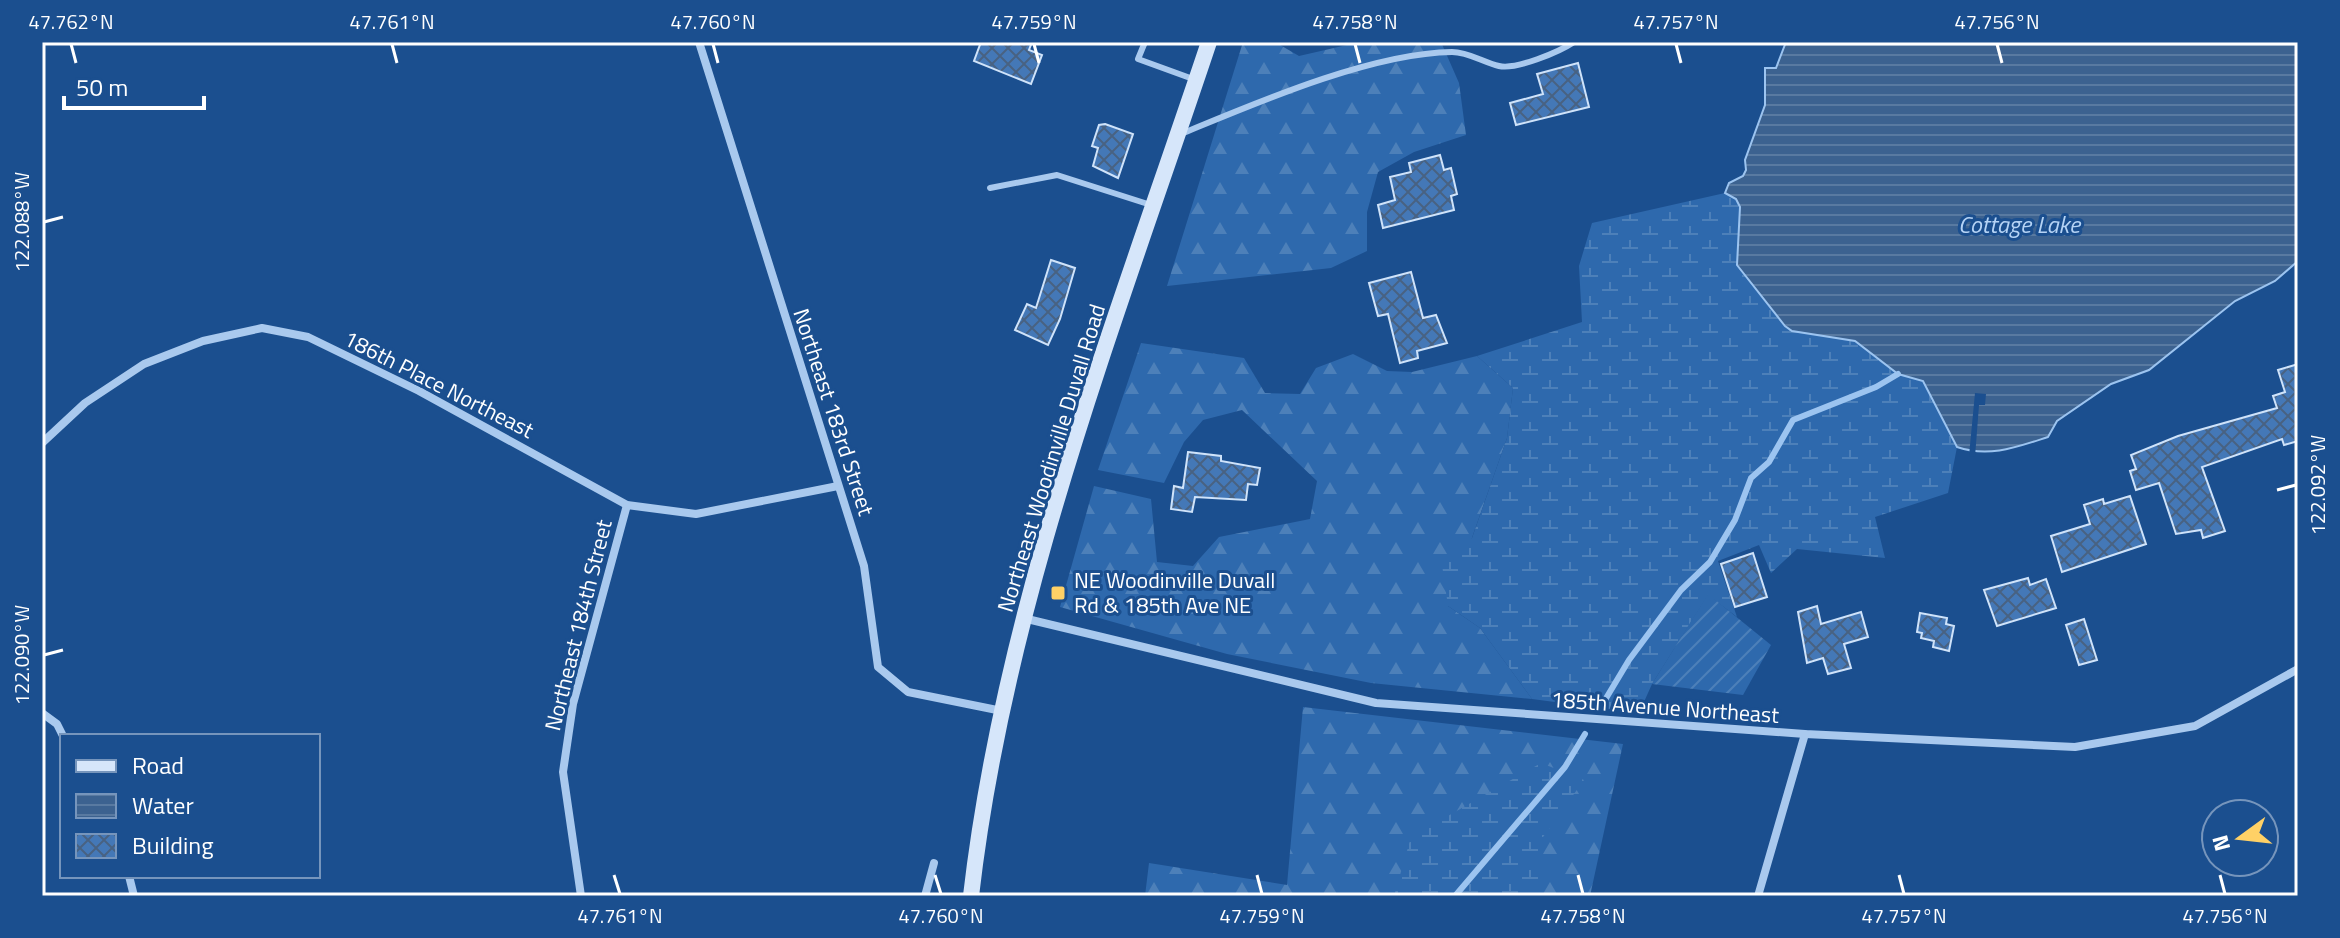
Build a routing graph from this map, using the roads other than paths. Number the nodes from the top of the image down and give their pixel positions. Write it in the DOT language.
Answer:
graph roads {
  1 [pos="699,42"];
  2 [pos="1145,42"];
  3 [pos="1209,42"];
  4 [pos="1574,42"];
  5 [pos="1196,81"];
  6 [pos="1178,135"];
  7 [pos="990,188"];
  8 [pos="1154,206"];
  9 [pos="42,443"];
  10 [pos="838,486"];
  11 [pos="627,505"];
  12 [pos="1023,618"];
  13 [pos="2298,669"];
  14 [pos="1002,711"];
  15 [pos="42,713"];
  16 [pos="62,734"];
  17 [pos="1805,734"];
  18 [pos="934,863"];
  19 [pos="581,896"];
  20 [pos="925,896"];
  21 [pos="971,896"];
  22 [pos="1758,896"];
  1 -- 10 [label="street, Northeast 183rd Street"];
  2 -- 5 [label="lane"];
  3 -- 5 [label="main road, Northeast Woodinville Duvall Road"];
  4 -- 6 [label="lane"];
  5 -- 6 [label="main road, Northeast Woodinville Duvall Road"];
  6 -- 8 [label="main road, Northeast Woodinville Duvall Road"];
  7 -- 8 [label="lane"];
  8 -- 12 [label="main road, Northeast Woodinville Duvall Road"];
  9 -- 11 [label="street, 186th Place Northeast"];
  10 -- 11 [label="street, 186th Place Northeast"];
  10 -- 14 [label="street, Northeast 183rd Street"];
  11 -- 19 [label="street, Northeast 184th Street"];
  12 -- 14 [label="main road, Northeast Woodinville Duvall Road"];
  12 -- 17 [label="street, 185th Avenue Northeast"];
  13 -- 17 [label="street, 185th Avenue Northeast"];
  14 -- 21 [label="main road, Northeast Woodinville Duvall Road"];
  15 -- 16 [label="street"];
  17 -- 22 [label="street"];
  18 -- 20 [label="street"];
}
